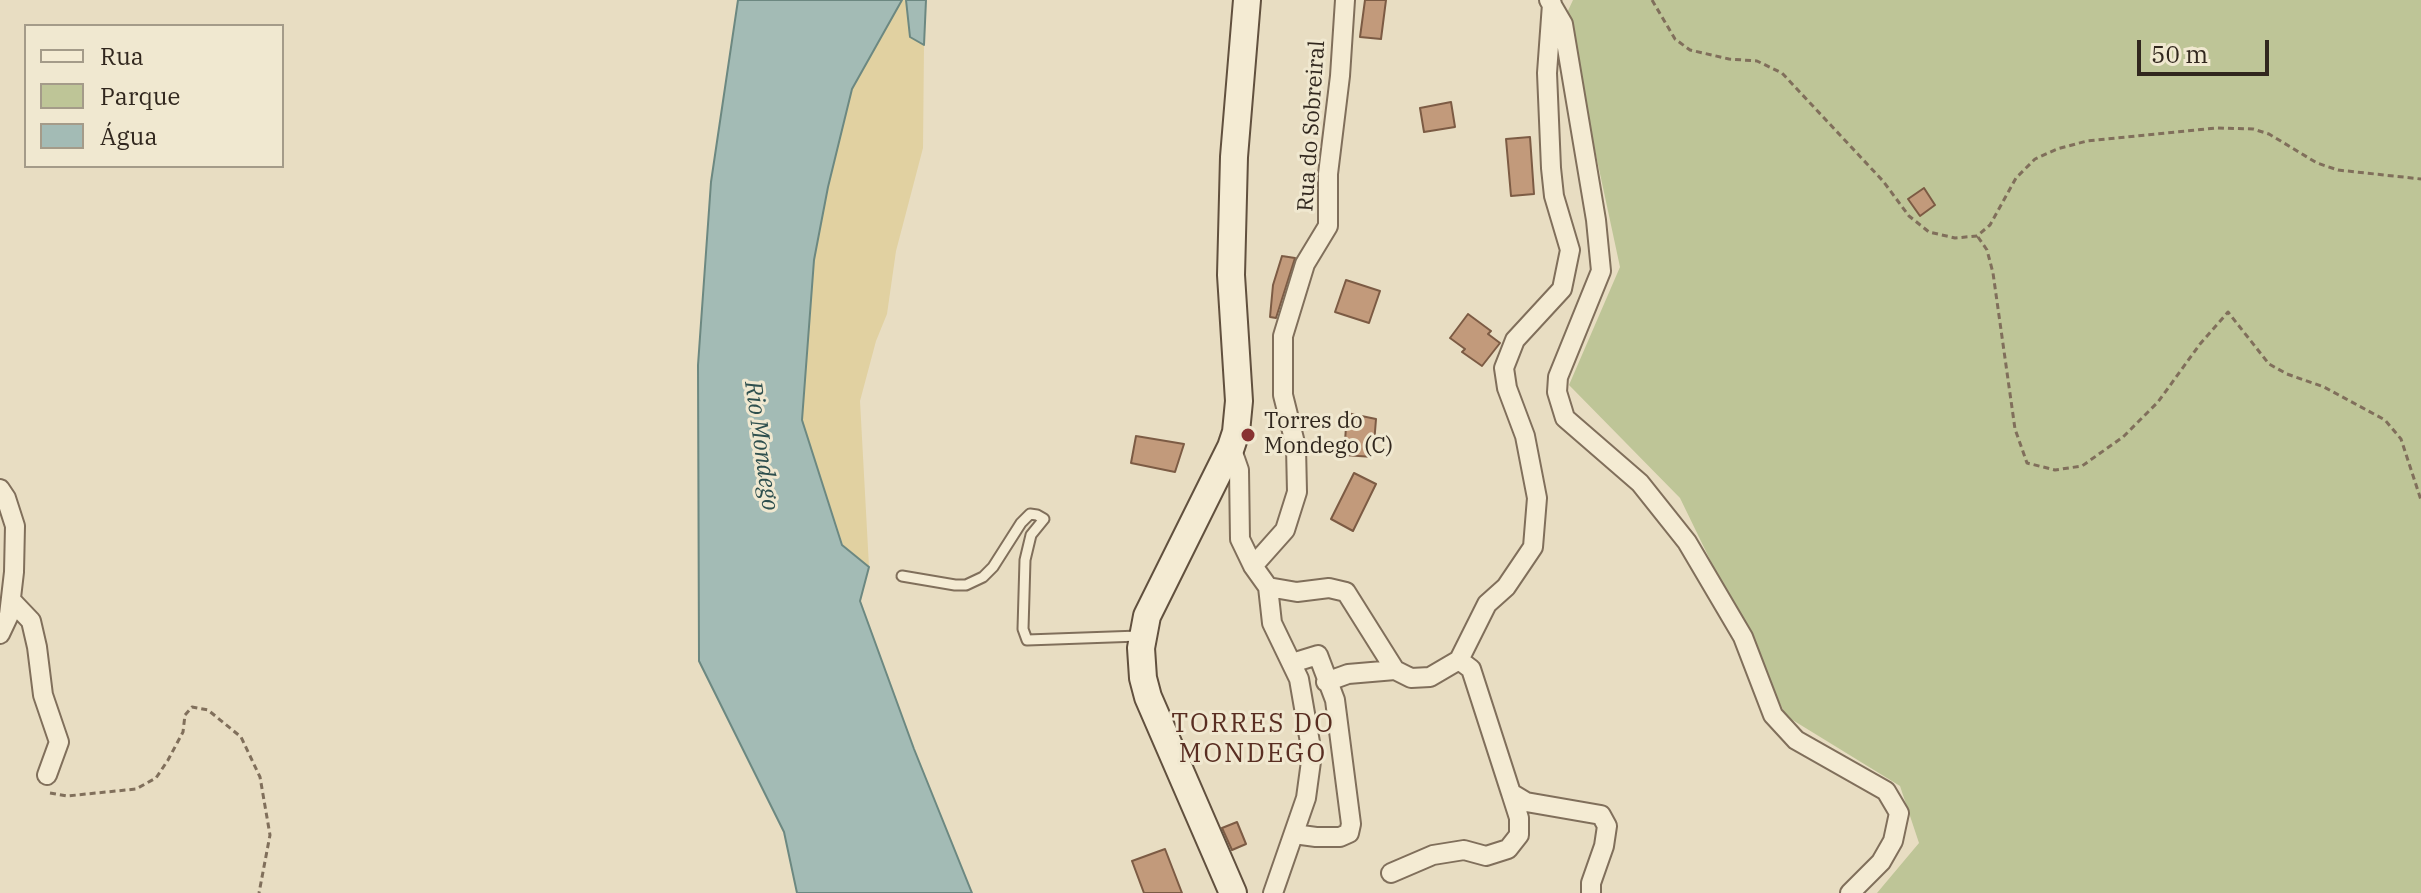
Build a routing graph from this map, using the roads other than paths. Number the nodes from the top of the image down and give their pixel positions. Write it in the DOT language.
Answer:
graph roads {
  1 [pos="1247,0"];
  2 [pos="1345,0"];
  3 [pos="1550,2"];
  4 [pos="1231,447"];
  5 [pos="0,489"];
  6 [pos="1253,566"];
  7 [pos="7,571"];
  8 [pos="902,576"];
  9 [pos="1268,587"];
  10 [pos="11,600"];
  11 [pos="0,634"];
  12 [pos="1143,636"];
  13 [pos="1459,660"];
  14 [pos="1292,663"];
  15 [pos="1395,670"];
  16 [pos="1326,682"];
  17 [pos="47,775"];
  18 [pos="1511,793"];
  19 [pos="1294,834"];
  20 [pos="1391,873"];
  21 [pos="1233,893"];
  22 [pos="1273,893"];
  23 [pos="1591,893"];
  24 [pos="1850,893"];
  1 -- 4 [label="main road"];
  2 -- 6 [label="street, Rua do Sobreiral"];
  3 -- 13 [label="street"];
  3 -- 24 [label="street"];
  4 -- 6 [label="street"];
  4 -- 12 [label="main road"];
  5 -- 7 [label="street"];
  6 -- 9 [label="street"];
  7 -- 10 [label="street"];
  8 -- 12 [label="lane"];
  9 -- 14 [label="street"];
  9 -- 15 [label="street"];
  10 -- 11 [label="street"];
  10 -- 17 [label="street"];
  12 -- 21 [label="main road"];
  13 -- 15 [label="street"];
  13 -- 18 [label="street"];
  14 -- 16 [label="street"];
  14 -- 19 [label="street"];
  15 -- 16 [label="street"];
  16 -- 19 [label="street"];
  18 -- 20 [label="street"];
  18 -- 23 [label="street"];
  19 -- 22 [label="street"];
}
